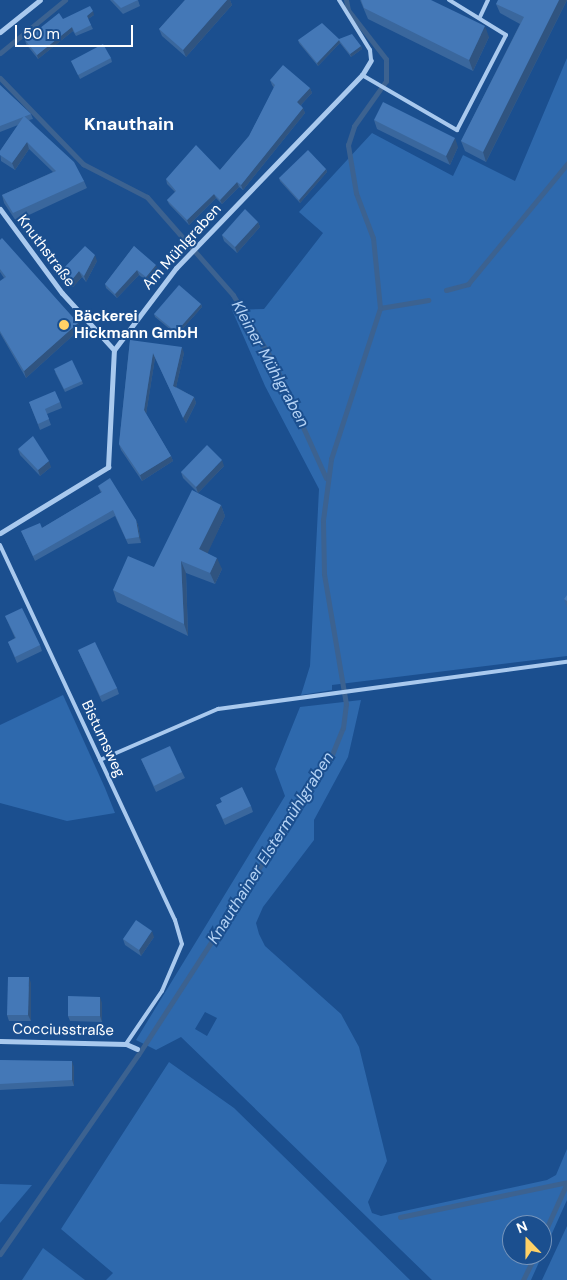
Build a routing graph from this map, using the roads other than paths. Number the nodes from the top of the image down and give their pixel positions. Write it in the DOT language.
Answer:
graph roads {
  1 [pos="40,0"];
  2 [pos="339,0"];
  3 [pos="449,0"];
  4 [pos="488,0"];
  5 [pos="480,17"];
  6 [pos="0,32"];
  7 [pos="371,60"];
  8 [pos="362,75"];
  9 [pos="0,209"];
  10 [pos="114,350"];
  11 [pos="0,533"];
  12 [pos="0,545"];
  13 [pos="567,662"];
  14 [pos="100,760"];
  15 [pos="182,944"];
  16 [pos="0,1041"];
  17 [pos="126,1044"];
  18 [pos="137,1049"];
  1 -- 6 [label="street"];
  2 -- 7 [label="lane, Am Mühlgraben"];
  3 -- 5 [label="lane"];
  4 -- 5 [label="lane"];
  5 -- 8 [label="lane"];
  7 -- 8 [label="street, Am Mühlgraben"];
  8 -- 10 [label="street, Am Mühlgraben"];
  9 -- 10 [label="street, Knuthstraße"];
  10 -- 11 [label="street"];
  12 -- 14 [label="lane, Bistumsweg"];
  13 -- 14 [label="lane"];
  14 -- 15 [label="lane, Bistumsweg"];
  15 -- 17 [label="lane, Cocciusstraße"];
  16 -- 17 [label="street, Cocciusstraße"];
  17 -- 18 [label="street, Cocciusstraße"];
}
